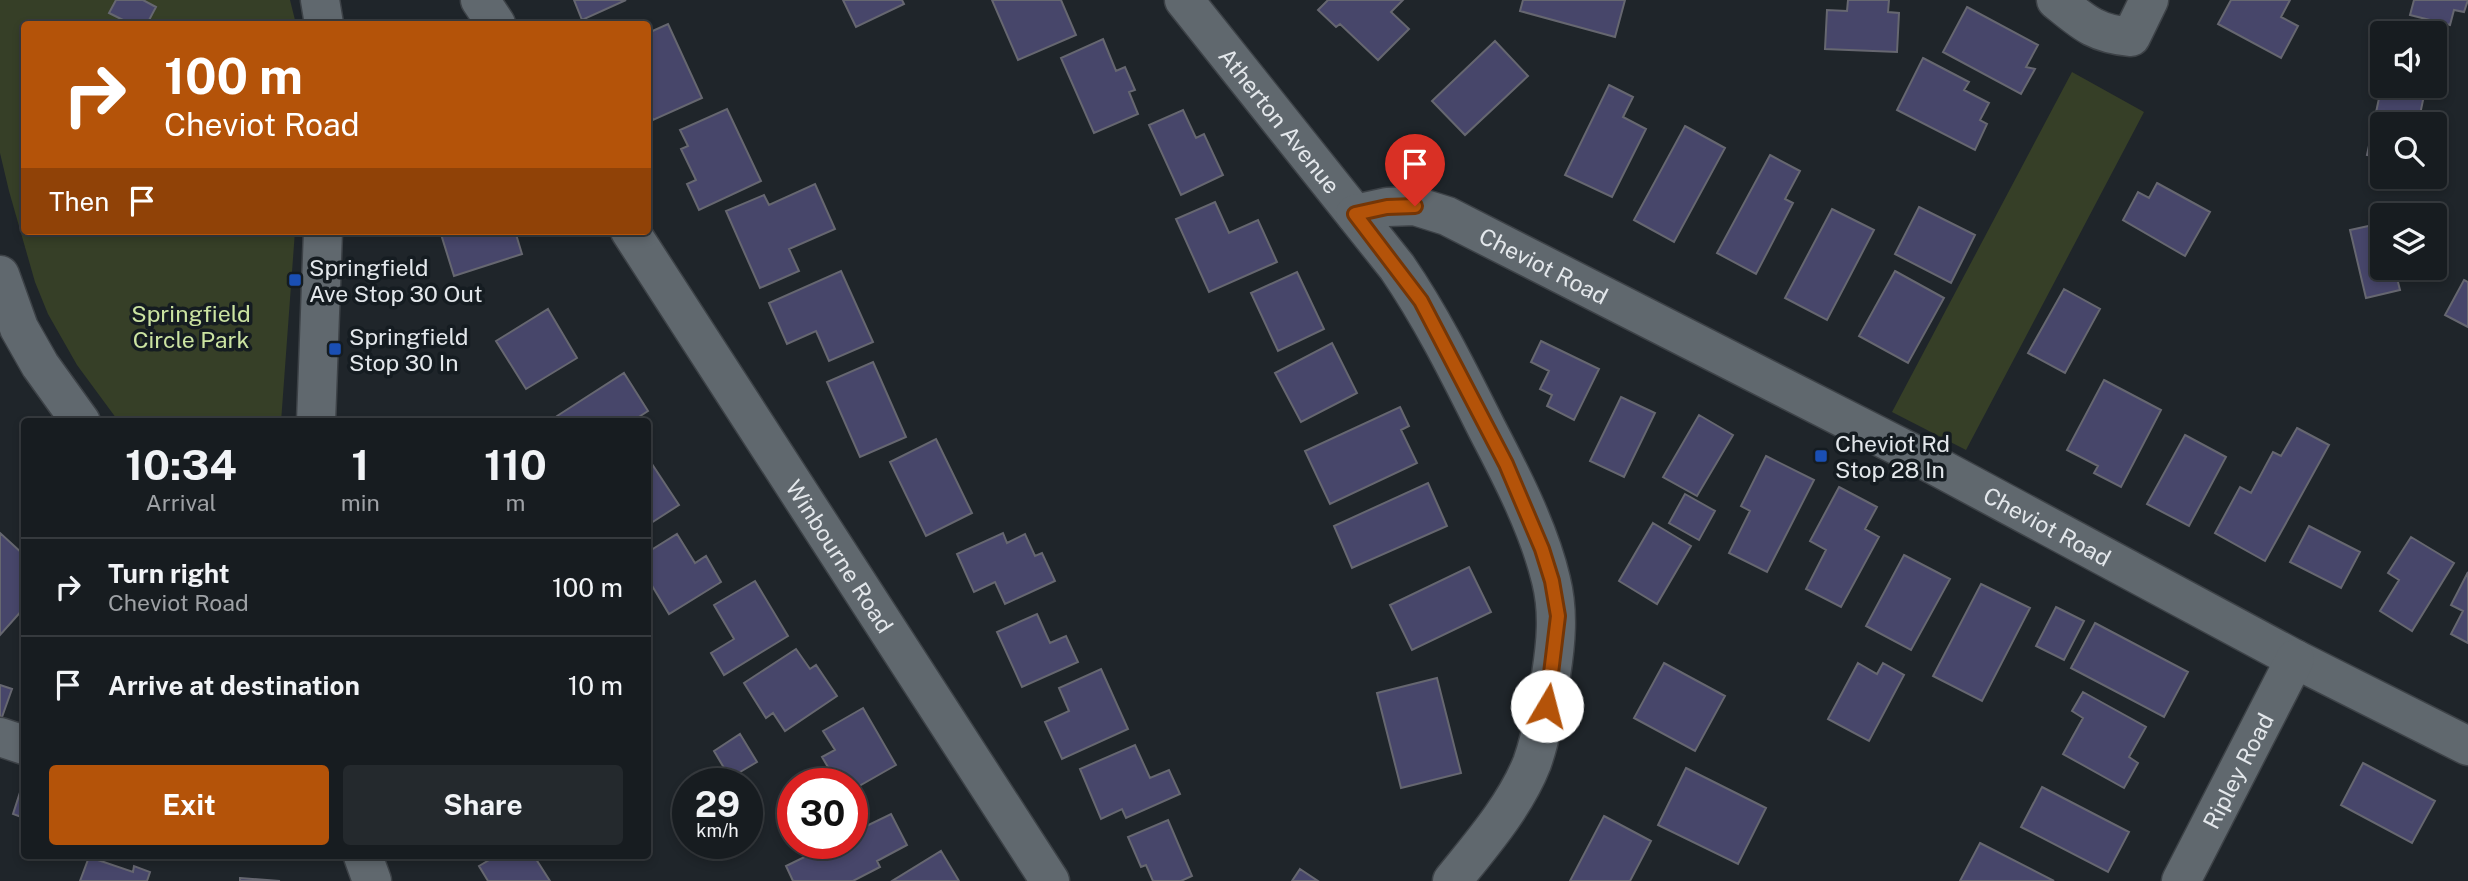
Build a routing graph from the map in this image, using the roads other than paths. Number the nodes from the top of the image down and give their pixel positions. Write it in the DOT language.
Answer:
graph roads {
  1 [pos="320,0"];
  2 [pos="480,0"];
  3 [pos="1184,0"];
  4 [pos="2056,0"];
  5 [pos="2149,0"];
  6 [pos="324,21"];
  7 [pos="494,21"];
  8 [pos="1355,214"];
  9 [pos="323,235"];
  10 [pos="633,235"];
  11 [pos="0,275"];
  12 [pos="10,332"];
  13 [pos="78,418"];
  14 [pos="316,418"];
  15 [pos="2295,659"];
  16 [pos="0,737"];
  17 [pos="21,743"];
  18 [pos="2468,746"];
  19 [pos="364,859"];
  20 [pos="372,881"];
  21 [pos="1050,881"];
  22 [pos="1452,881"];
  23 [pos="2181,881"];
  1 -- 6 [label="street"];
  2 -- 7 [label="street"];
  3 -- 8 [label="street, Atherton Avenue"];
  4 -- 5 [label="street"];
  8 -- 15 [label="street, Cheviot Road"];
  8 -- 22 [label="street, Atherton Avenue"];
  9 -- 14 [label="street"];
  10 -- 21 [label="street, Winbourne Road"];
  11 -- 12 [label="street"];
  12 -- 13 [label="street"];
  15 -- 18 [label="street, Cheviot Road"];
  15 -- 23 [label="street, Ripley Road"];
  16 -- 17 [label="street"];
  19 -- 20 [label="street"];
}
